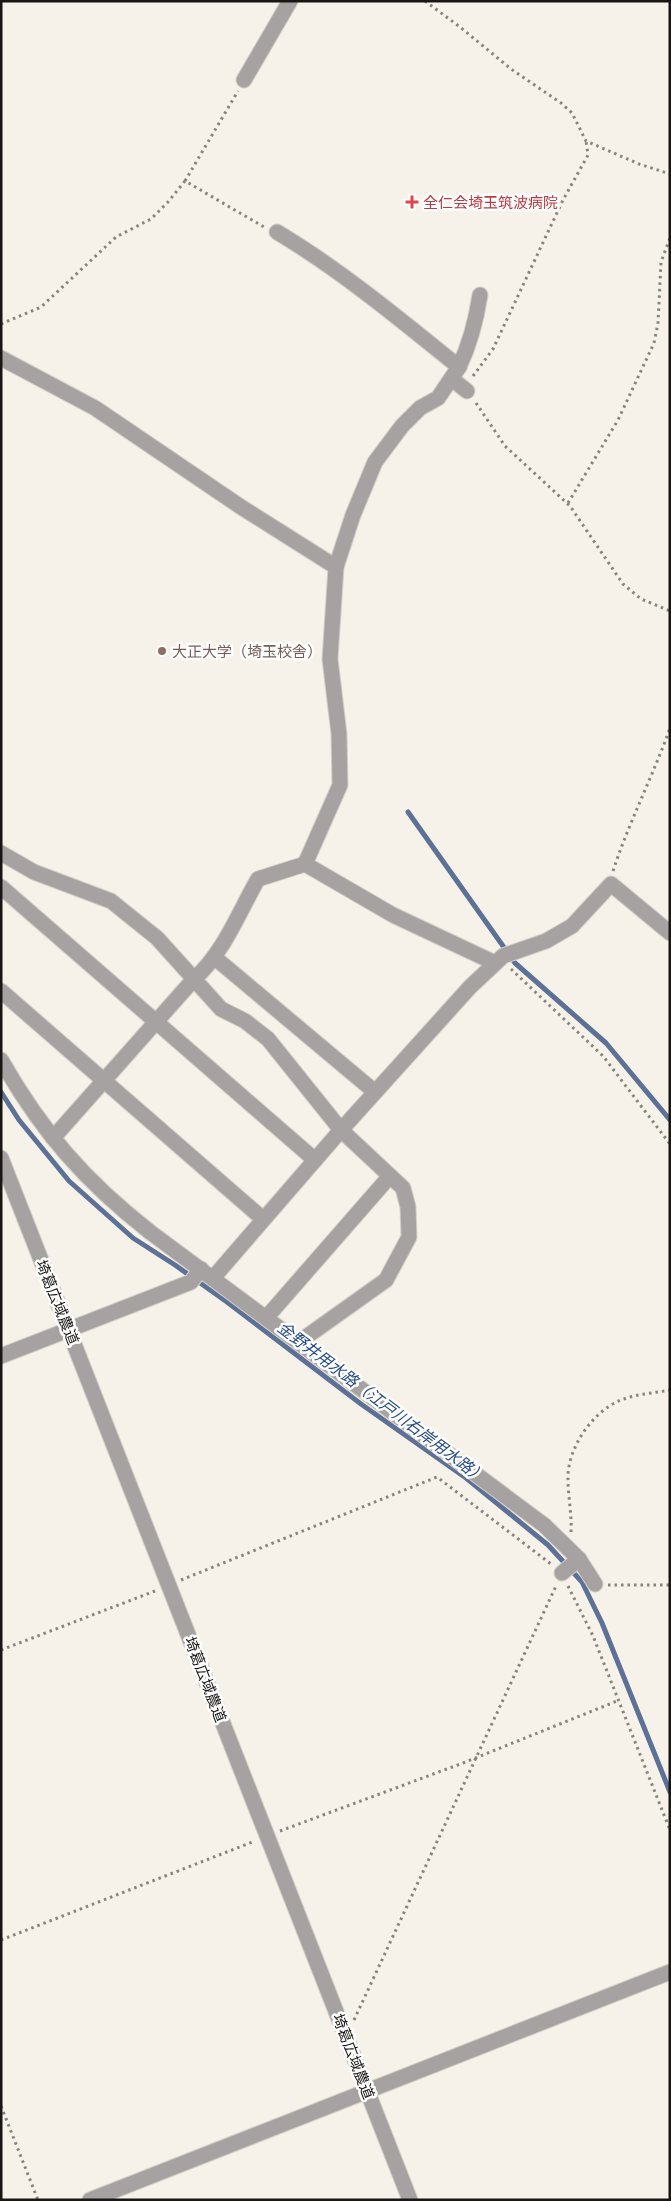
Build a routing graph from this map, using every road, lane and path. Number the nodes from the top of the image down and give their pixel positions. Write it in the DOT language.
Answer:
graph roads {
  1 [pos="290,1"];
  2 [pos="425,1"];
  3 [pos="244,80"];
  4 [pos="586,141"];
  5 [pos="670,174"];
  6 [pos="185,181"];
  7 [pos="277,232"];
  8 [pos="670,238"];
  9 [pos="480,296"];
  10 [pos="1,324"];
  11 [pos="1,358"];
  12 [pos="460,381"];
  13 [pos="568,504"];
  14 [pos="336,567"];
  15 [pos="670,610"];
  16 [pos="670,728"];
  17 [pos="1,853"];
  18 [pos="305,864"];
  19 [pos="610,884"];
  20 [pos="1,887"];
  21 [pos="670,933"];
  22 [pos="214,957"];
  23 [pos="504,957"];
  24 [pos="194,979"];
  25 [pos="1,991"];
  26 [pos="157,1021"];
  27 [pos="1,1060"];
  28 [pos="105,1081"];
  29 [pos="376,1092"];
  30 [pos="341,1130"];
  31 [pos="52,1138"];
  32 [pos="670,1144"];
  33 [pos="1,1158"];
  34 [pos="315,1160"];
  35 [pos="390,1176"];
  36 [pos="264,1220"];
  37 [pos="207,1274"];
  38 [pos="266,1318"];
  39 [pos="69,1330"];
  40 [pos="299,1342"];
  41 [pos="1,1356"];
  42 [pos="670,1390"];
  43 [pos="568,1547"];
  44 [pos="579,1559"];
  45 [pos="562,1573"];
  46 [pos="595,1584"];
  47 [pos="670,1585"];
  48 [pos="169,1586"];
  49 [pos="1,1650"];
  50 [pos="617,1701"];
  51 [pos="477,1756"];
  52 [pos="670,1830"];
  53 [pos="268,1836"];
  54 [pos="1,1940"];
  55 [pos="670,1972"];
  56 [pos="345,2032"];
  57 [pos="367,2092"];
  58 [pos="1,2106"];
  59 [pos="38,2200"];
  60 [pos="90,2200"];
  61 [pos="410,2200"];
  1 -- 3 [label="street"];
  2 -- 4 [label="path"];
  3 -- 6 [label="path"];
  4 -- 5 [label="path"];
  4 -- 12 [label="path"];
  6 -- 7 [label="path"];
  6 -- 10 [label="path"];
  7 -- 12 [label="street"];
  8 -- 13 [label="path"];
  9 -- 12 [label="street"];
  11 -- 14 [label="street"];
  12 -- 13 [label="path"];
  12 -- 14 [label="street"];
  13 -- 15 [label="path"];
  14 -- 18 [label="street"];
  16 -- 19 [label="path"];
  17 -- 24 [label="street"];
  18 -- 22 [label="street"];
  18 -- 23 [label="street"];
  19 -- 21 [label="street"];
  19 -- 23 [label="street"];
  20 -- 26 [label="street"];
  22 -- 24 [label="street"];
  22 -- 29 [label="street"];
  23 -- 29 [label="street"];
  23 -- 32 [label="path"];
  24 -- 26 [label="street"];
  24 -- 30 [label="street"];
  25 -- 28 [label="street"];
  26 -- 28 [label="street"];
  26 -- 34 [label="street"];
  27 -- 31 [label="street"];
  28 -- 31 [label="street"];
  28 -- 36 [label="street"];
  29 -- 30 [label="street"];
  30 -- 34 [label="street"];
  30 -- 35 [label="street"];
  31 -- 37 [label="street"];
  33 -- 39 [label="street, 埼葛広域農道"];
  34 -- 36 [label="street"];
  35 -- 38 [label="street"];
  35 -- 40 [label="street"];
  36 -- 37 [label="street"];
  37 -- 38 [label="street"];
  37 -- 39 [label="street"];
  38 -- 40 [label="street"];
  39 -- 41 [label="street"];
  39 -- 48 [label="street, 埼葛広域農道"];
  40 -- 43 [label="street"];
  42 -- 43 [label="path"];
  43 -- 44 [label="street"];
  44 -- 45 [label="street"];
  44 -- 46 [label="street"];
  45 -- 48 [label="path"];
  45 -- 50 [label="path"];
  45 -- 51 [label="path"];
  46 -- 47 [label="path"];
  48 -- 49 [label="path"];
  48 -- 53 [label="street, 埼葛広域農道"];
  50 -- 51 [label="path"];
  50 -- 52 [label="path"];
  51 -- 53 [label="path"];
  51 -- 56 [label="path"];
  53 -- 54 [label="path"];
  53 -- 56 [label="street, 埼葛広域農道"];
  55 -- 57 [label="street"];
  56 -- 57 [label="street, 埼葛広域農道"];
  57 -- 60 [label="street"];
  57 -- 61 [label="street, 埼葛広域農道"];
  58 -- 59 [label="path"];
}
